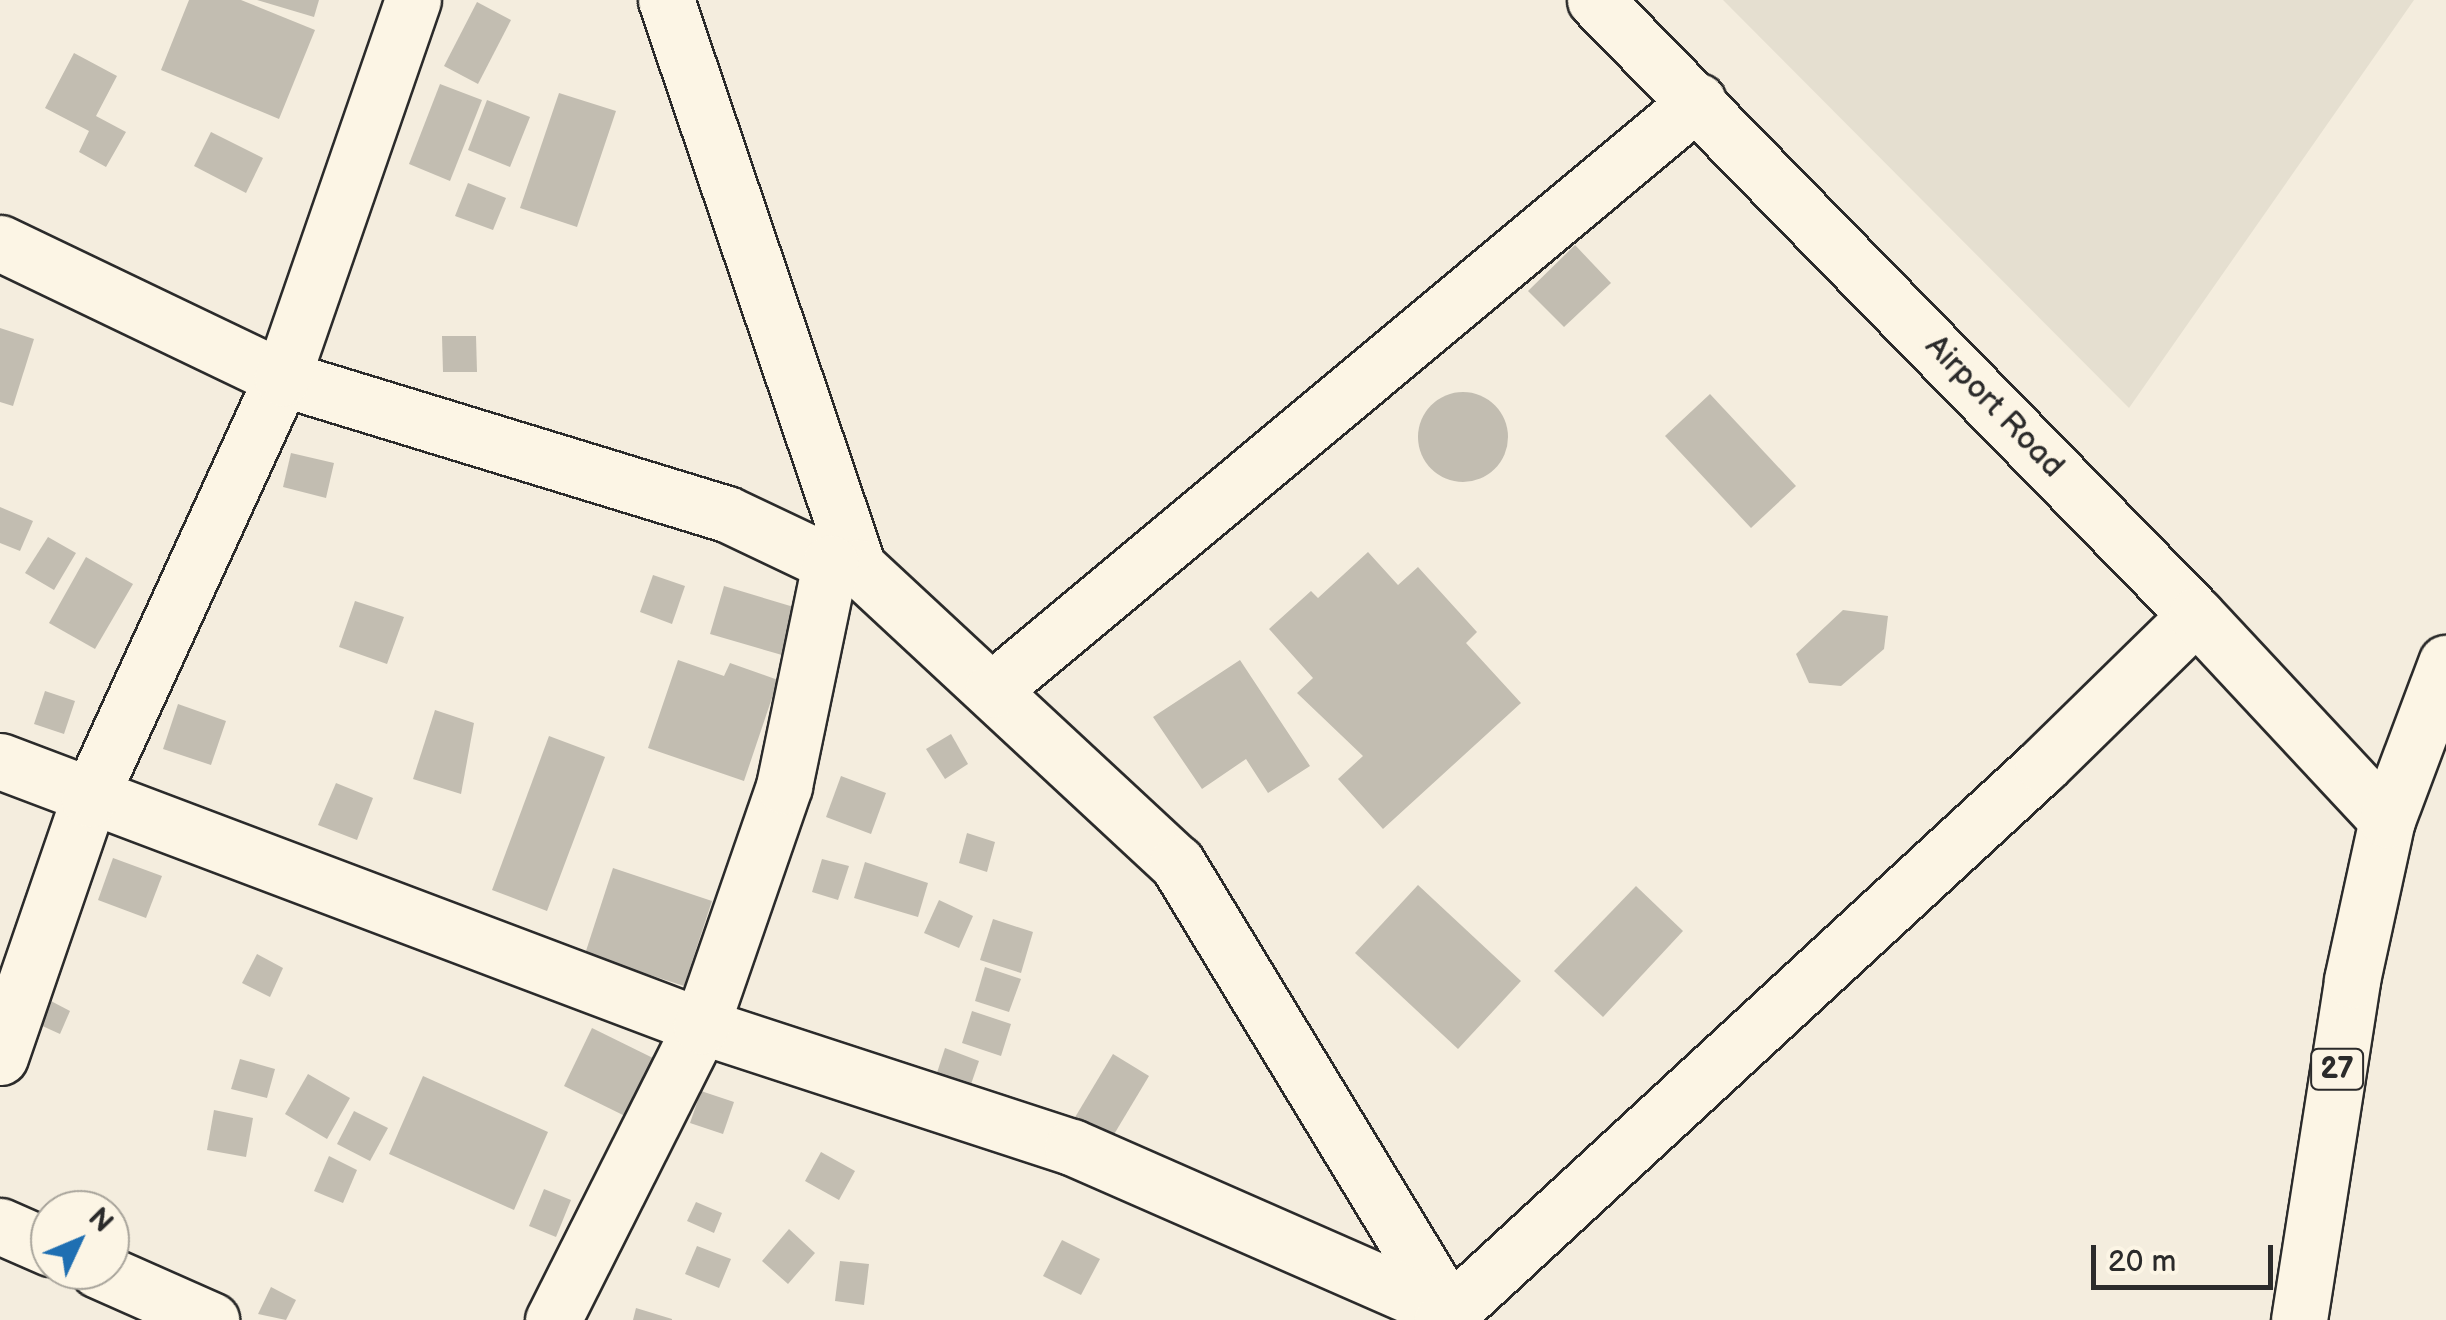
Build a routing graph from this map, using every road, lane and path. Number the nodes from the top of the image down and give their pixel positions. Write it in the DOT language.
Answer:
graph roads {
  1 [pos="413,0"];
  2 [pos="666,0"];
  3 [pos="1595,0"];
  4 [pos="1698,101"];
  5 [pos="0,243"];
  6 [pos="282,378"];
  7 [pos="844,565"];
  8 [pos="2196,615"];
  9 [pos="2446,663"];
  10 [pos="993,688"];
  11 [pos="0,761"];
  12 [pos="89,799"];
  13 [pos="2387,820"];
  14 [pos="702,1026"];
  15 [pos="0,1057"];
  16 [pos="0,1226"];
  17 [pos="30,1239"];
  18 [pos="130,1284"];
  19 [pos="1446,1316"];
  20 [pos="211,1320"];
  21 [pos="553,1320"];
  22 [pos="2299,1320"];
  1 -- 6 [label="street"];
  2 -- 7 [label="street"];
  3 -- 4 [label="street, Airport Road"];
  4 -- 8 [label="street, Airport Road"];
  4 -- 10 [label="street"];
  5 -- 6 [label="street"];
  6 -- 7 [label="street"];
  6 -- 12 [label="street"];
  7 -- 10 [label="street"];
  7 -- 14 [label="street"];
  8 -- 13 [label="street, Airport Road"];
  8 -- 19 [label="street"];
  9 -- 13 [label="street, 27"];
  10 -- 19 [label="street"];
  11 -- 12 [label="street"];
  12 -- 14 [label="street"];
  12 -- 15 [label="street"];
  13 -- 22 [label="street, 27"];
  14 -- 19 [label="street"];
  14 -- 21 [label="street"];
  16 -- 17 [label="street"];
  18 -- 20 [label="street"];
}
